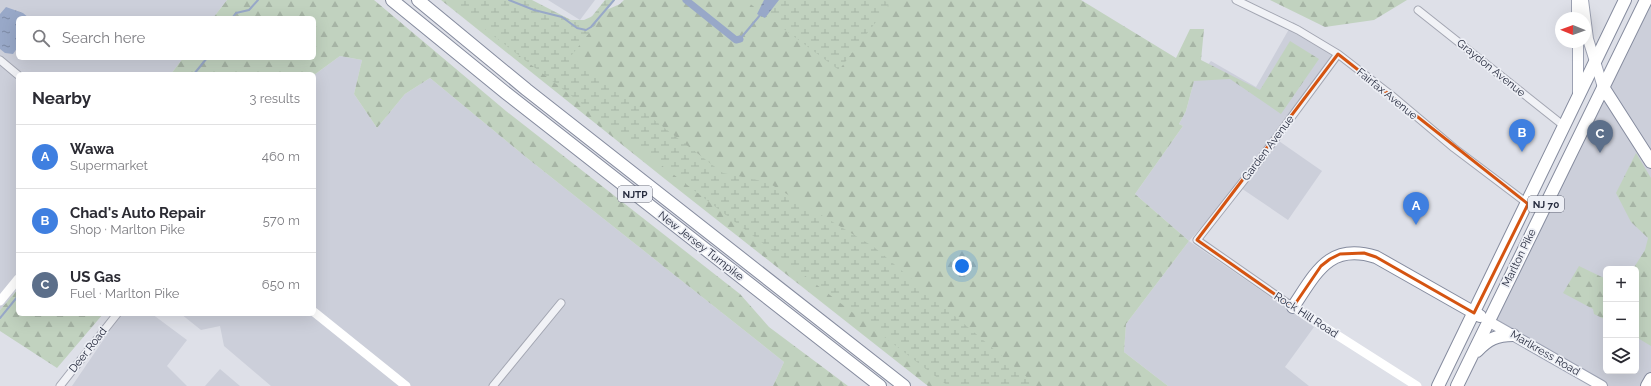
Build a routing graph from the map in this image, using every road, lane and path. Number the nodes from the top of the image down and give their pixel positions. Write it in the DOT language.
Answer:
graph roads {
  1 [pos="392,0"];
  2 [pos="418,0"];
  3 [pos="1236,0"];
  4 [pos="1576,0"];
  5 [pos="1583,0"];
  6 [pos="1626,0"];
  7 [pos="1646,0"];
  8 [pos="1418,10"];
  9 [pos="1577,12"];
  10 [pos="1578,48"];
  11 [pos="1338,54"];
  12 [pos="0,60"];
  13 [pos="1595,62"];
  14 [pos="16,73"];
  15 [pos="1603,87"];
  16 [pos="1578,98"];
  17 [pos="1564,126"];
  18 [pos="1651,162"];
  19 [pos="1528,204"];
  20 [pos="1197,240"];
  21 [pos="16,281"];
  22 [pos="0,301"];
  23 [pos="561,303"];
  24 [pos="1293,307"];
  25 [pos="1474,313"];
  26 [pos="316,314"];
  27 [pos="115,316"];
  28 [pos="1488,321"];
  29 [pos="1513,335"];
  30 [pos="1470,359"];
  31 [pos="1651,379"];
  32 [pos="60,386"];
  33 [pos="406,386"];
  34 [pos="493,386"];
  35 [pos="880,386"];
  36 [pos="904,386"];
  37 [pos="1417,386"];
  38 [pos="1438,386"];
  39 [pos="1457,386"];
  40 [pos="1602,386"];
  41 [pos="1647,386"];
  1 -- 35 [label="highway, New Jersey Turnpike / NJTP"];
  2 -- 36 [label="highway, New Jersey Turnpike / NJTP"];
  3 -- 11 [label="street, Fairfax Avenue"];
  4 -- 9 [label="main road"];
  5 -- 13 [label="main road"];
  6 -- 13 [label="highway, Marlton Pike / NJ 70"];
  7 -- 15 [label="highway, Marlton Pike / NJ 70"];
  8 -- 17 [label="street, Graydon Avenue"];
  10 -- 16 [label="main road"];
  11 -- 19 [label="street, Fairfax Avenue"];
  11 -- 20 [label="street, Garden Avenue"];
  12 -- 14 [label="street"];
  13 -- 15 [label="main road"];
  13 -- 16 [label="highway, Marlton Pike / NJ 70"];
  15 -- 18 [label="highway"];
  15 -- 28 [label="highway, Marlton Pike / NJ 70"];
  16 -- 17 [label="highway, Marlton Pike / NJ 70"];
  17 -- 19 [label="highway, Marlton Pike / NJ 70"];
  19 -- 25 [label="highway, Marlton Pike / NJ 70"];
  20 -- 24 [label="street, Rock Hill Road"];
  21 -- 22 [label="street"];
  23 -- 34 [label="street"];
  24 -- 25 [label="highway"];
  24 -- 37 [label="street, Rock Hill Road"];
  25 -- 28 [label="highway"];
  25 -- 38 [label="highway, Marlton Pike / NJ 70"];
  26 -- 33 [label="street"];
  27 -- 32 [label="street, Deer Road"];
  28 -- 29 [label="main road, Marlkress Road"];
  28 -- 30 [label="highway, Marlton Pike / NJ 70"];
  29 -- 30 [label="highway"];
  29 -- 40 [label="main road, Marlkress Road"];
  30 -- 39 [label="highway, Marlton Pike / NJ 70"];
  31 -- 41 [label="highway"];
}
